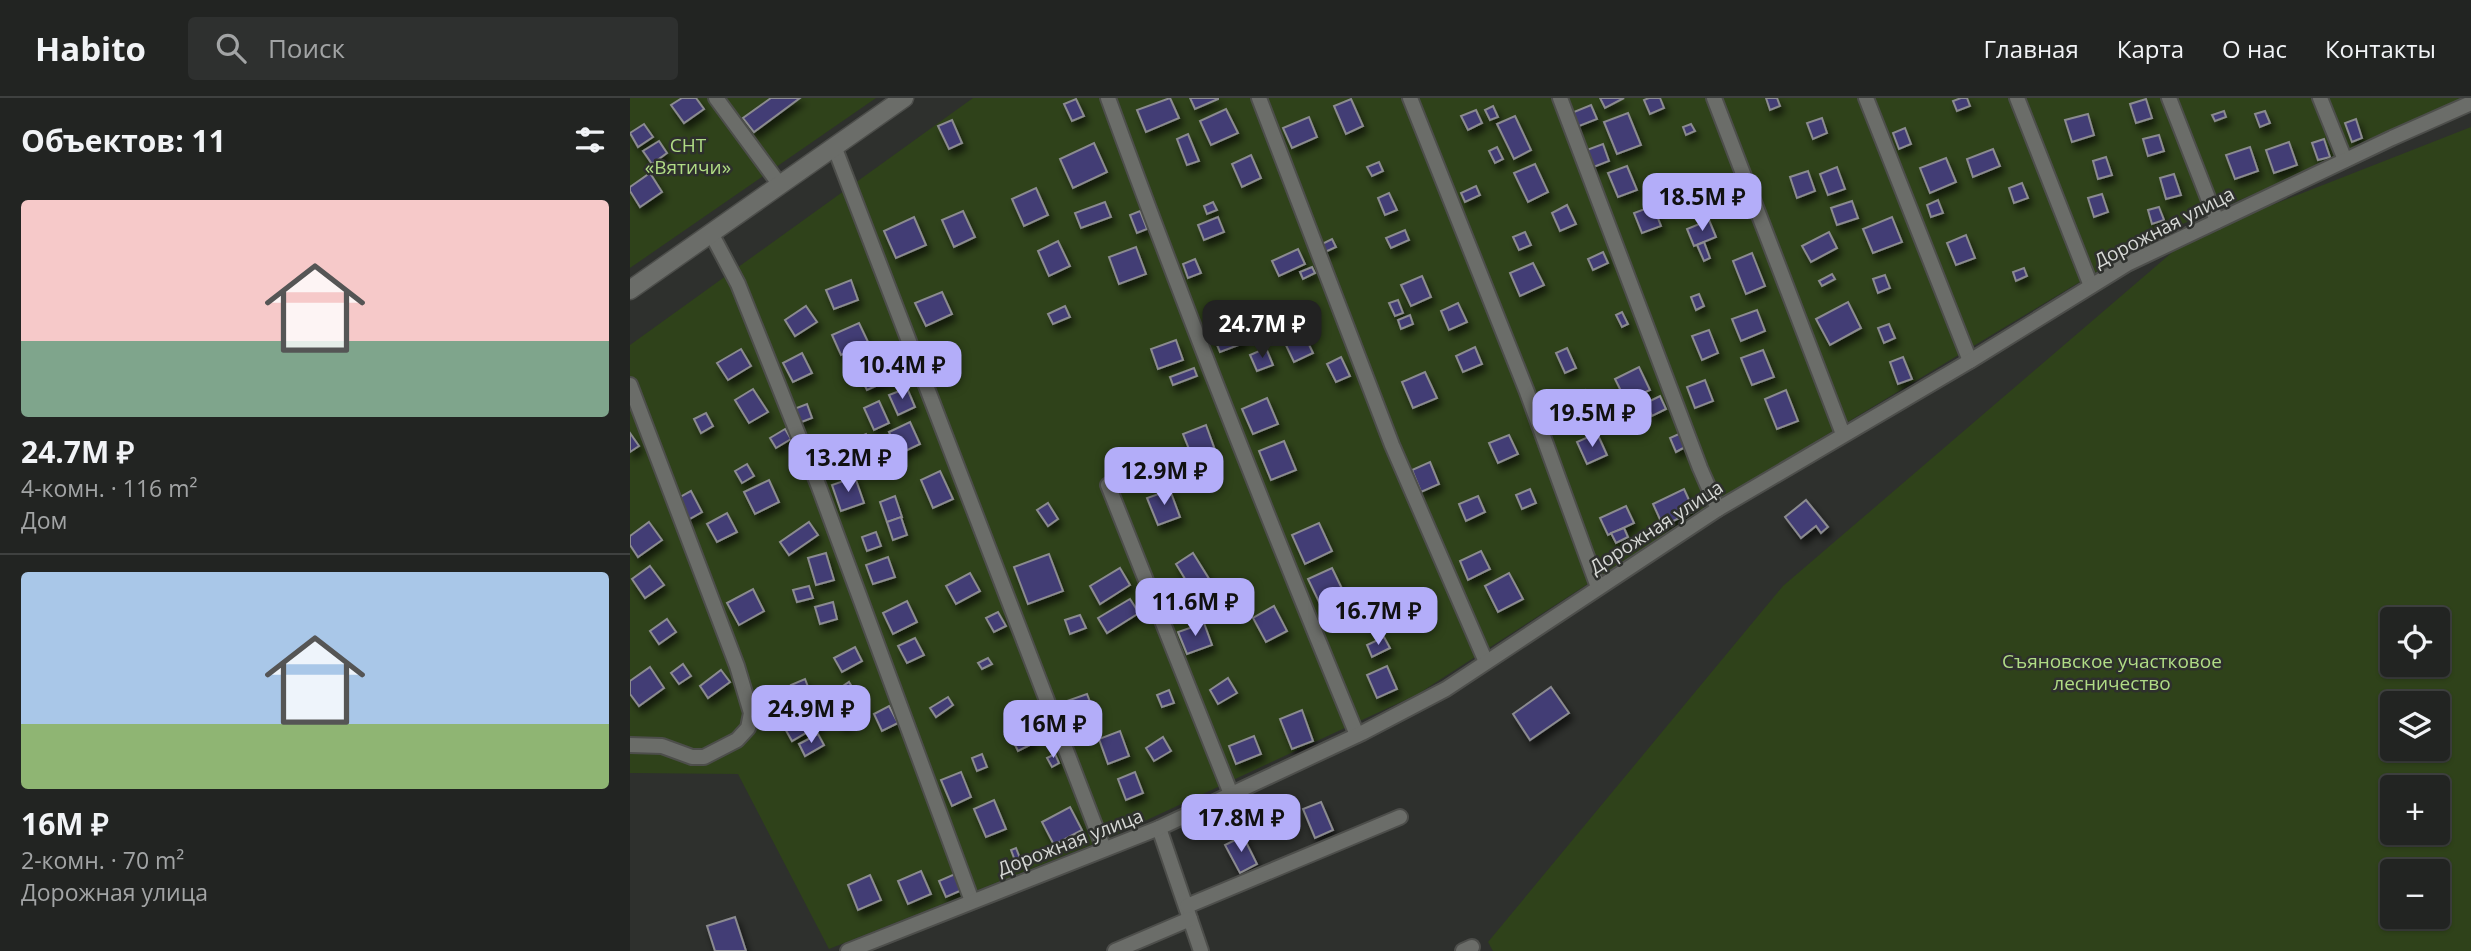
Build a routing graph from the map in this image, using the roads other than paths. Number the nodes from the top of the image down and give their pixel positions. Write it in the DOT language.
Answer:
graph roads {
  1 [pos="716,98"];
  2 [pos="904,98"];
  3 [pos="1108,98"];
  4 [pos="1259,98"];
  5 [pos="1410,98"];
  6 [pos="1560,98"];
  7 [pos="1714,98"];
  8 [pos="1866,98"];
  9 [pos="2017,98"];
  10 [pos="2169,98"];
  11 [pos="2320,98"];
  12 [pos="2471,100"];
  13 [pos="834,146"];
  14 [pos="2345,160"];
  15 [pos="780,185"];
  16 [pos="2217,221"];
  17 [pos="711,233"];
  18 [pos="2091,286"];
  19 [pos="630,290"];
  20 [pos="1970,361"];
  21 [pos="630,385"];
  22 [pos="1843,434"];
  23 [pos="1108,485"];
  24 [pos="1718,509"];
  25 [pos="1598,587"];
  26 [pos="1486,662"];
  27 [pos="1357,735"];
  28 [pos="630,745"];
  29 [pos="1231,794"];
  30 [pos="1400,817"];
  31 [pos="1159,828"];
  32 [pos="1104,849"];
  33 [pos="972,901"];
  34 [pos="1189,912"];
  35 [pos="848,951"];
  36 [pos="1115,951"];
  37 [pos="1201,951"];
  1 -- 15 [label="street"];
  2 -- 13 [label="main road"];
  3 -- 27 [label="street"];
  4 -- 26 [label="street"];
  5 -- 25 [label="street"];
  6 -- 24 [label="street"];
  7 -- 22 [label="street"];
  8 -- 20 [label="street"];
  9 -- 18 [label="street"];
  10 -- 16 [label="street"];
  11 -- 14 [label="street"];
  12 -- 14 [label="street, Дорожная улица"];
  13 -- 15 [label="main road"];
  13 -- 32 [label="street"];
  14 -- 16 [label="street, Дорожная улица"];
  15 -- 17 [label="main road"];
  16 -- 18 [label="street, Дорожная улица"];
  17 -- 19 [label="main road"];
  17 -- 33 [label="street"];
  18 -- 20 [label="street, Дорожная улица"];
  20 -- 22 [label="street, Дорожная улица"];
  21 -- 28 [label="street"];
  22 -- 24 [label="street, Дорожная улица"];
  23 -- 29 [label="street"];
  24 -- 25 [label="street, Дорожная улица"];
  25 -- 26 [label="street, Дорожная улица"];
  26 -- 27 [label="street, Дорожная улица"];
  27 -- 29 [label="street, Дорожная улица"];
  29 -- 31 [label="street, Дорожная улица"];
  30 -- 34 [label="street"];
  31 -- 32 [label="street, Дорожная улица"];
  31 -- 34 [label="street"];
  32 -- 33 [label="street, Дорожная улица"];
  33 -- 35 [label="street, Дорожная улица"];
  34 -- 36 [label="street"];
  34 -- 37 [label="street"];
}
